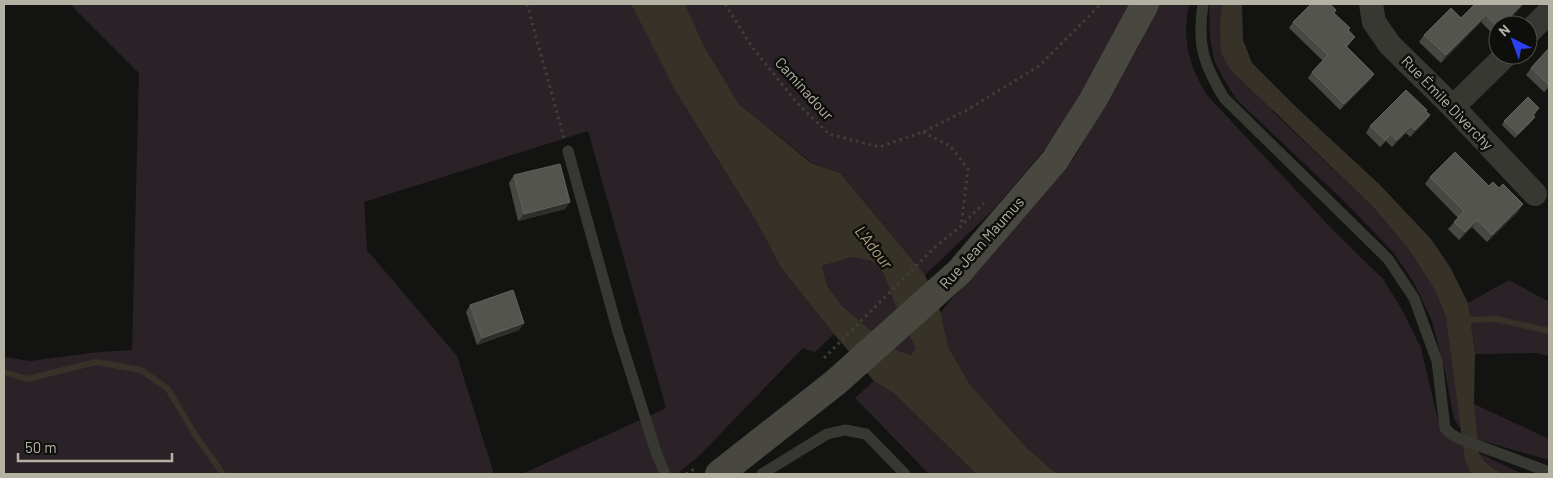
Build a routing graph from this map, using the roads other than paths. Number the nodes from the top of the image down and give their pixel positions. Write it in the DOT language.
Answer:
graph roads {
  1 [pos="1145,4"];
  2 [pos="1203,4"];
  3 [pos="1371,4"];
  4 [pos="1549,12"];
  5 [pos="1538,23"];
  6 [pos="1496,65"];
  7 [pos="1453,107"];
  8 [pos="568,151"];
  9 [pos="1535,194"];
  10 [pos="1549,472"];
  11 [pos="666,474"];
  12 [pos="719,474"];
  13 [pos="762,474"];
  14 [pos="905,474"];
  1 -- 12 [label="main road, Rue Jean Maumus"];
  2 -- 10 [label="lane"];
  3 -- 7 [label="street, Rue Émile Diverchy"];
  4 -- 5 [label="street"];
  6 -- 7 [label="street"];
  7 -- 9 [label="street, Rue Émile Diverchy"];
  8 -- 11 [label="lane"];
  13 -- 14 [label="lane"];
}
